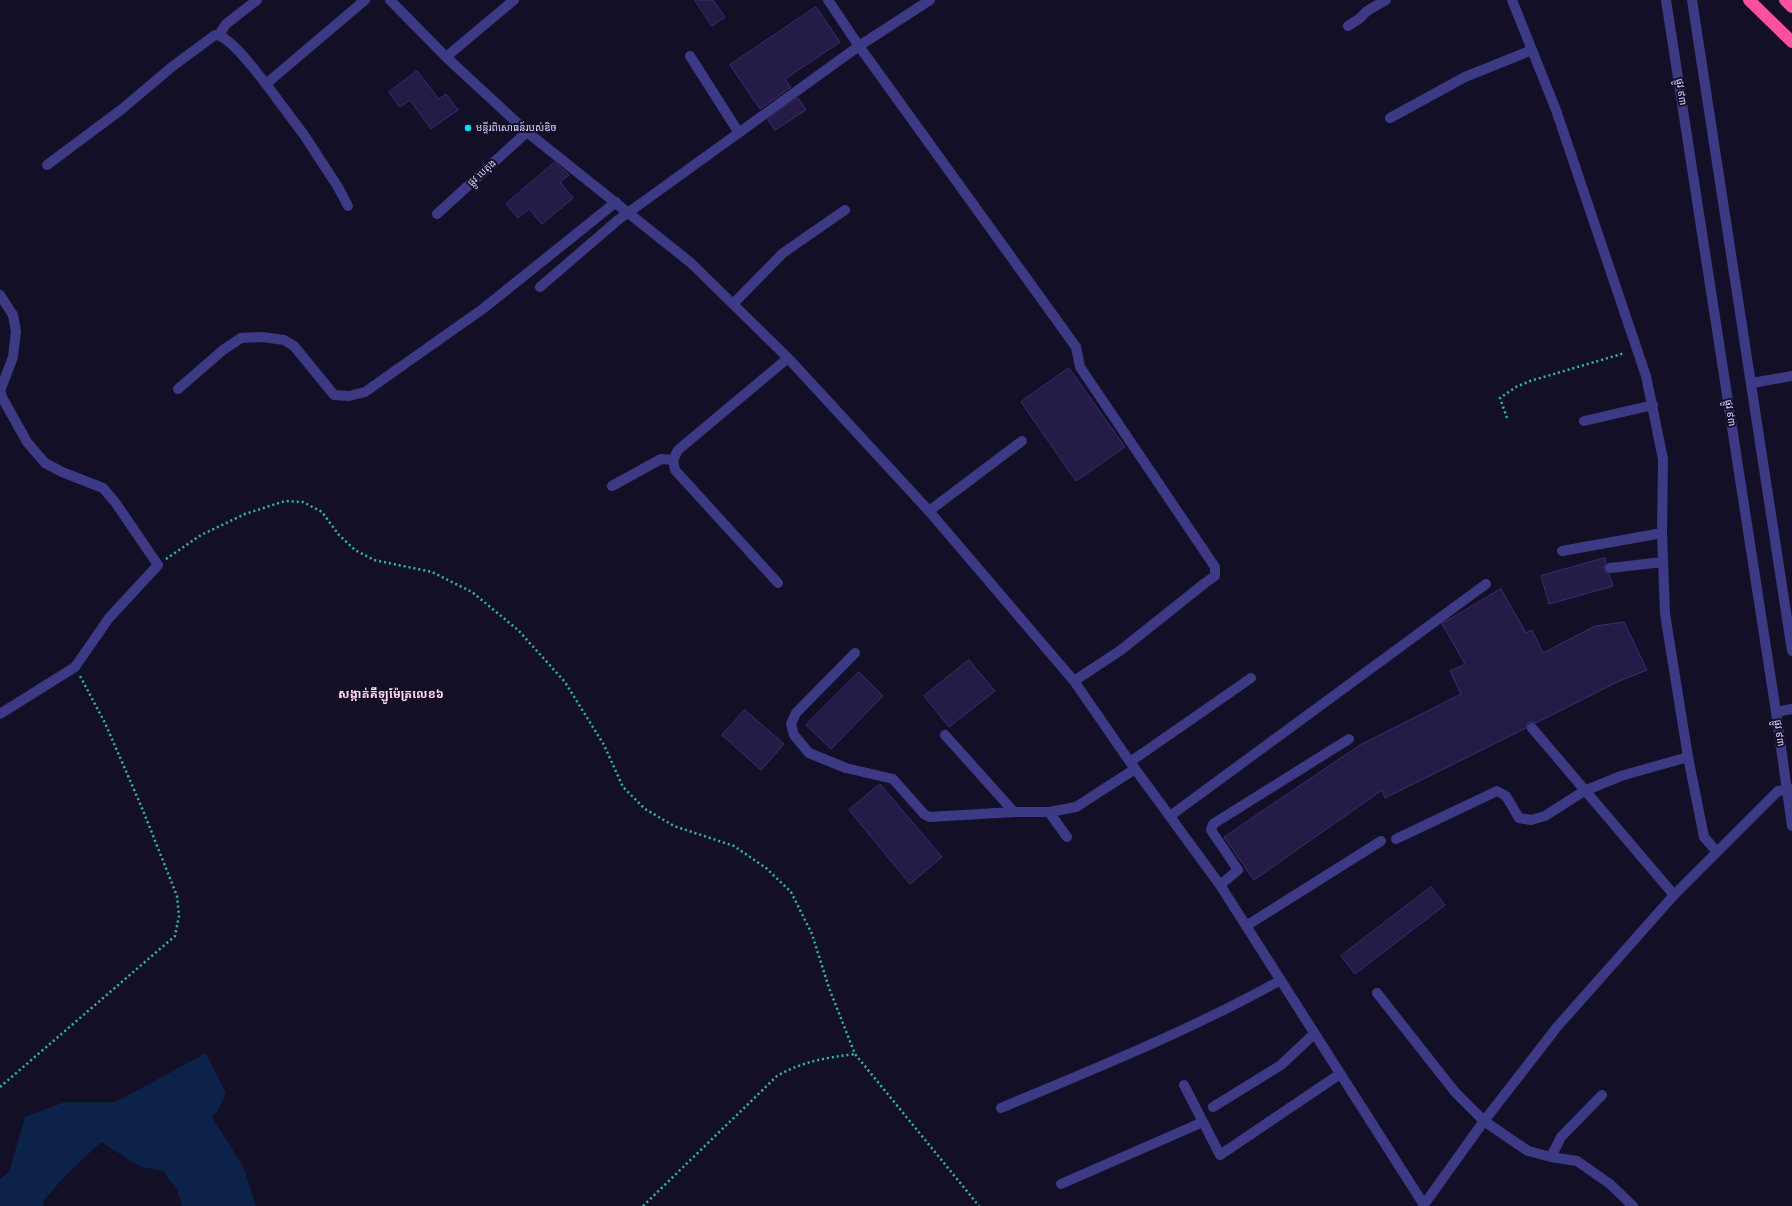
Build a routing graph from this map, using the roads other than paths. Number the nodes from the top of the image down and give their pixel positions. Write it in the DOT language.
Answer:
graph roads {
  1 [pos="257,0"];
  2 [pos="365,0"];
  3 [pos="390,0"];
  4 [pos="514,0"];
  5 [pos="828,0"];
  6 [pos="930,0"];
  7 [pos="1386,0"];
  8 [pos="1512,0"];
  9 [pos="1666,0"];
  10 [pos="1692,0"];
  11 [pos="1749,0"];
  12 [pos="1785,0"];
  13 [pos="1792,7"];
  14 [pos="1348,26"];
  15 [pos="219,35"];
  16 [pos="1792,42"];
  17 [pos="860,46"];
  18 [pos="1532,50"];
  19 [pos="690,56"];
  20 [pos="446,57"];
  21 [pos="266,84"];
  22 [pos="1390,118"];
  23 [pos="527,132"];
  24 [pos="739,133"];
  25 [pos="47,165"];
  26 [pos="616,202"];
  27 [pos="348,206"];
  28 [pos="845,210"];
  29 [pos="628,212"];
  30 [pos="437,214"];
  31 [pos="540,286"];
  32 [pos="0,295"];
  33 [pos="733,304"];
  34 [pos="788,358"];
  35 [pos="1792,376"];
  36 [pos="1752,383"];
  37 [pos="178,389"];
  38 [pos="1653,405"];
  39 [pos="1584,421"];
  40 [pos="1022,441"];
  41 [pos="673,460"];
  42 [pos="612,486"];
  43 [pos="929,511"];
  44 [pos="1662,533"];
  45 [pos="1562,551"];
  46 [pos="1663,562"];
  47 [pos="1610,568"];
  48 [pos="778,583"];
  49 [pos="1486,584"];
  50 [pos="1792,651"];
  51 [pos="855,654"];
  52 [pos="1251,678"];
  53 [pos="1074,681"];
  54 [pos="1792,709"];
  55 [pos="1776,712"];
  56 [pos="0,714"];
  57 [pos="1532,728"];
  58 [pos="945,735"];
  59 [pos="1349,739"];
  60 [pos="1688,757"];
  61 [pos="1132,766"];
  62 [pos="1789,789"];
  63 [pos="1584,791"];
  64 [pos="1014,812"];
  65 [pos="1049,812"];
  66 [pos="1170,816"];
  67 [pos="1792,826"];
  68 [pos="1067,837"];
  69 [pos="1396,839"];
  70 [pos="1381,841"];
  71 [pos="1717,852"];
  72 [pos="1220,885"];
  73 [pos="1674,895"];
  74 [pos="1246,926"];
  75 [pos="1281,980"];
  76 [pos="1377,993"];
  77 [pos="1314,1034"];
  78 [pos="1340,1074"];
  79 [pos="1184,1084"];
  80 [pos="1602,1095"];
  81 [pos="1212,1107"];
  82 [pos="1001,1108"];
  83 [pos="1484,1121"];
  84 [pos="1203,1122"];
  85 [pos="1551,1157"];
  86 [pos="1061,1184"];
  87 [pos="1424,1205"];
  88 [pos="1633,1206"];
  1 -- 15 [label="street"];
  2 -- 21 [label="street"];
  3 -- 20 [label="street"];
  4 -- 20 [label="street"];
  5 -- 17 [label="street"];
  6 -- 17 [label="street"];
  7 -- 14 [label="street"];
  8 -- 18 [label="street"];
  9 -- 55 [label="street, ផ្លូវ ៩៣"];
  10 -- 36 [label="street"];
  11 -- 16 [label="highway"];
  12 -- 13 [label="highway"];
  15 -- 21 [label="street"];
  15 -- 25 [label="street"];
  17 -- 24 [label="street"];
  17 -- 53 [label="street"];
  18 -- 22 [label="street"];
  18 -- 38 [label="street"];
  19 -- 24 [label="street"];
  20 -- 23 [label="street"];
  21 -- 27 [label="street"];
  23 -- 26 [label="street"];
  23 -- 30 [label="street, ផ្លូវ បេតុង"];
  24 -- 29 [label="street"];
  26 -- 29 [label="street"];
  26 -- 37 [label="street"];
  28 -- 33 [label="street"];
  29 -- 31 [label="street"];
  29 -- 33 [label="street"];
  32 -- 56 [label="street"];
  33 -- 34 [label="street"];
  34 -- 41 [label="street"];
  34 -- 43 [label="street"];
  35 -- 36 [label="street"];
  36 -- 50 [label="street"];
  38 -- 39 [label="street"];
  38 -- 44 [label="street"];
  40 -- 43 [label="street"];
  41 -- 42 [label="street"];
  41 -- 48 [label="street"];
  43 -- 53 [label="street"];
  44 -- 45 [label="street"];
  44 -- 46 [label="street"];
  46 -- 47 [label="street"];
  46 -- 60 [label="street"];
  49 -- 66 [label="street"];
  51 -- 64 [label="street"];
  52 -- 61 [label="street"];
  53 -- 61 [label="street"];
  54 -- 55 [label="street"];
  55 -- 62 [label="street, ផ្លូវ ៩៣"];
  57 -- 63 [label="street"];
  58 -- 64 [label="street"];
  59 -- 72 [label="street"];
  60 -- 63 [label="street"];
  60 -- 71 [label="street"];
  61 -- 65 [label="street"];
  61 -- 66 [label="street"];
  62 -- 67 [label="street, ផ្លូវ ៩៣"];
  62 -- 71 [label="street"];
  63 -- 69 [label="street"];
  63 -- 73 [label="street"];
  64 -- 65 [label="street"];
  65 -- 68 [label="street"];
  66 -- 72 [label="street"];
  70 -- 74 [label="street"];
  71 -- 73 [label="street"];
  72 -- 74 [label="street"];
  73 -- 83 [label="street"];
  74 -- 75 [label="street"];
  75 -- 77 [label="street"];
  75 -- 82 [label="street"];
  76 -- 83 [label="street"];
  77 -- 78 [label="street"];
  77 -- 81 [label="street"];
  78 -- 84 [label="street"];
  78 -- 87 [label="street"];
  79 -- 84 [label="street"];
  80 -- 85 [label="street"];
  83 -- 85 [label="street"];
  83 -- 87 [label="street"];
  84 -- 86 [label="street"];
  85 -- 88 [label="street"];
}
